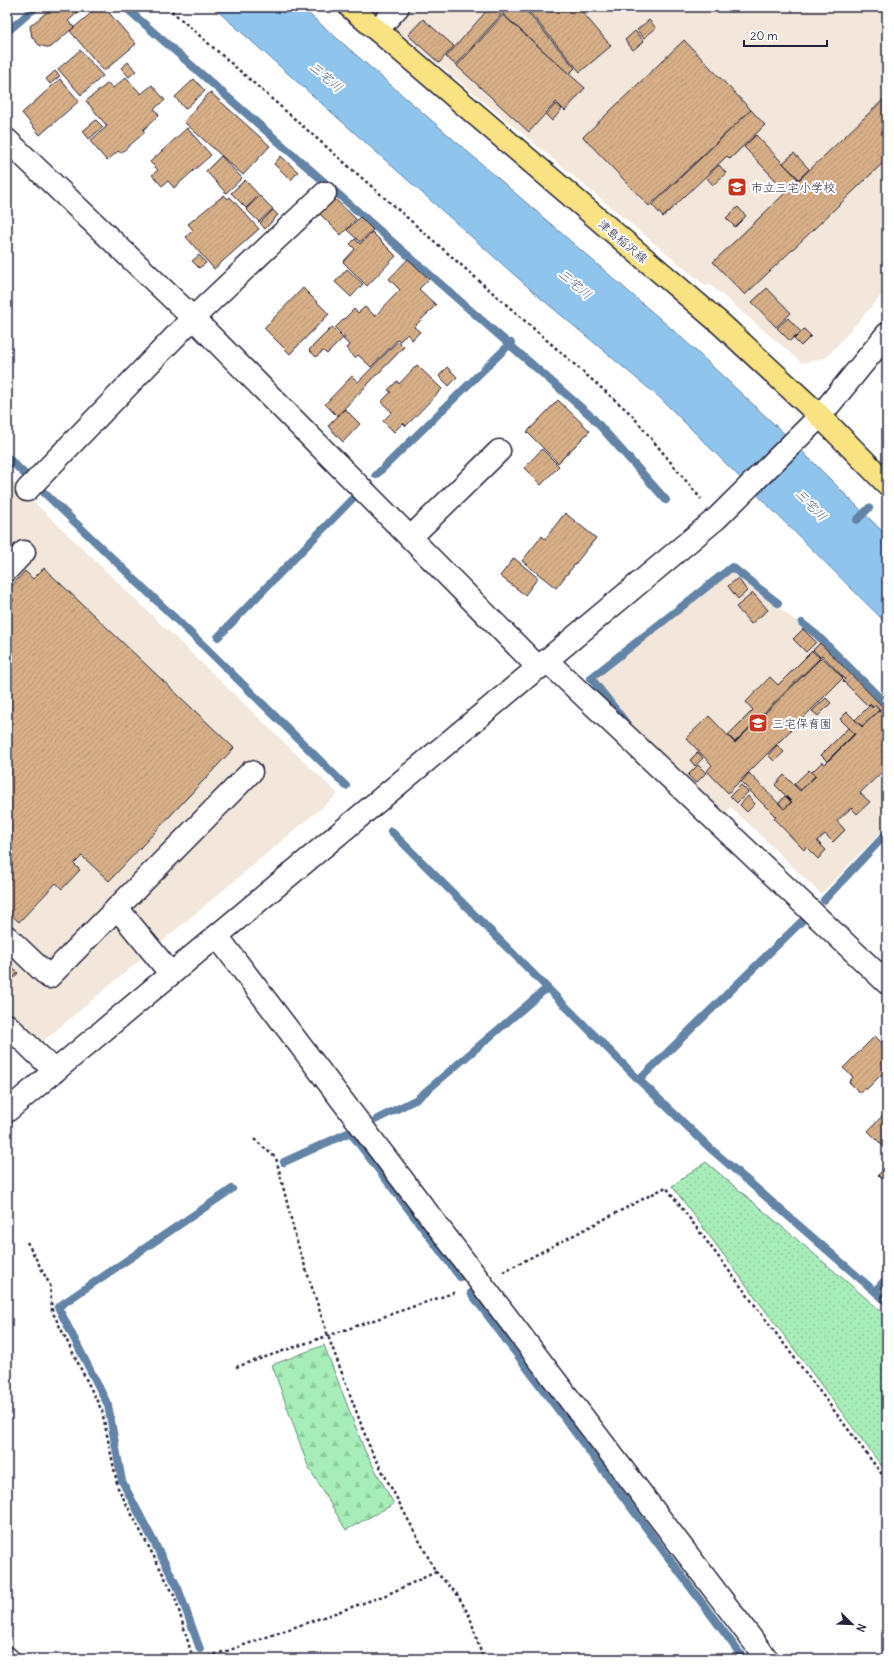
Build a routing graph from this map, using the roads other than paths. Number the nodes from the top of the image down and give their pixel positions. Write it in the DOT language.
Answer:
graph roads {
  1 [pos="350,7"];
  2 [pos="398,7"];
  3 [pos="377,30"];
  4 [pos="7,140"];
  5 [pos="325,193"];
  6 [pos="193,318"];
  7 [pos="887,334"];
  8 [pos="814,423"];
  9 [pos="499,451"];
  10 [pos="34,482"];
  11 [pos="887,484"];
  12 [pos="411,537"];
  13 [pos="24,552"];
  14 [pos="7,570"];
  15 [pos="543,664"];
  16 [pos="250,772"];
  17 [pos="117,908"];
  18 [pos="217,936"];
  19 [pos="7,937"];
  20 [pos="171,974"];
  21 [pos="887,983"];
  22 [pos="7,1025"];
  23 [pos="55,1071"];
  24 [pos="7,1111"];
  25 [pos="767,1659"];
  1 -- 3 [label="main road, 津島稲沢線"];
  2 -- 3 [label="street"];
  3 -- 8 [label="main road, 津島稲沢線"];
  4 -- 6 [label="street"];
  5 -- 6 [label="street"];
  6 -- 10 [label="street"];
  6 -- 12 [label="street"];
  7 -- 8 [label="street"];
  8 -- 11 [label="main road, 津島稲沢線"];
  8 -- 15 [label="street"];
  9 -- 12 [label="street"];
  12 -- 15 [label="street"];
  13 -- 14 [label="street"];
  15 -- 18 [label="street"];
  15 -- 21 [label="street"];
  16 -- 17 [label="street"];
  17 -- 19 [label="street"];
  17 -- 20 [label="street"];
  18 -- 20 [label="street"];
  18 -- 25 [label="street"];
  20 -- 23 [label="street"];
  22 -- 23 [label="street"];
  23 -- 24 [label="street"];
}
